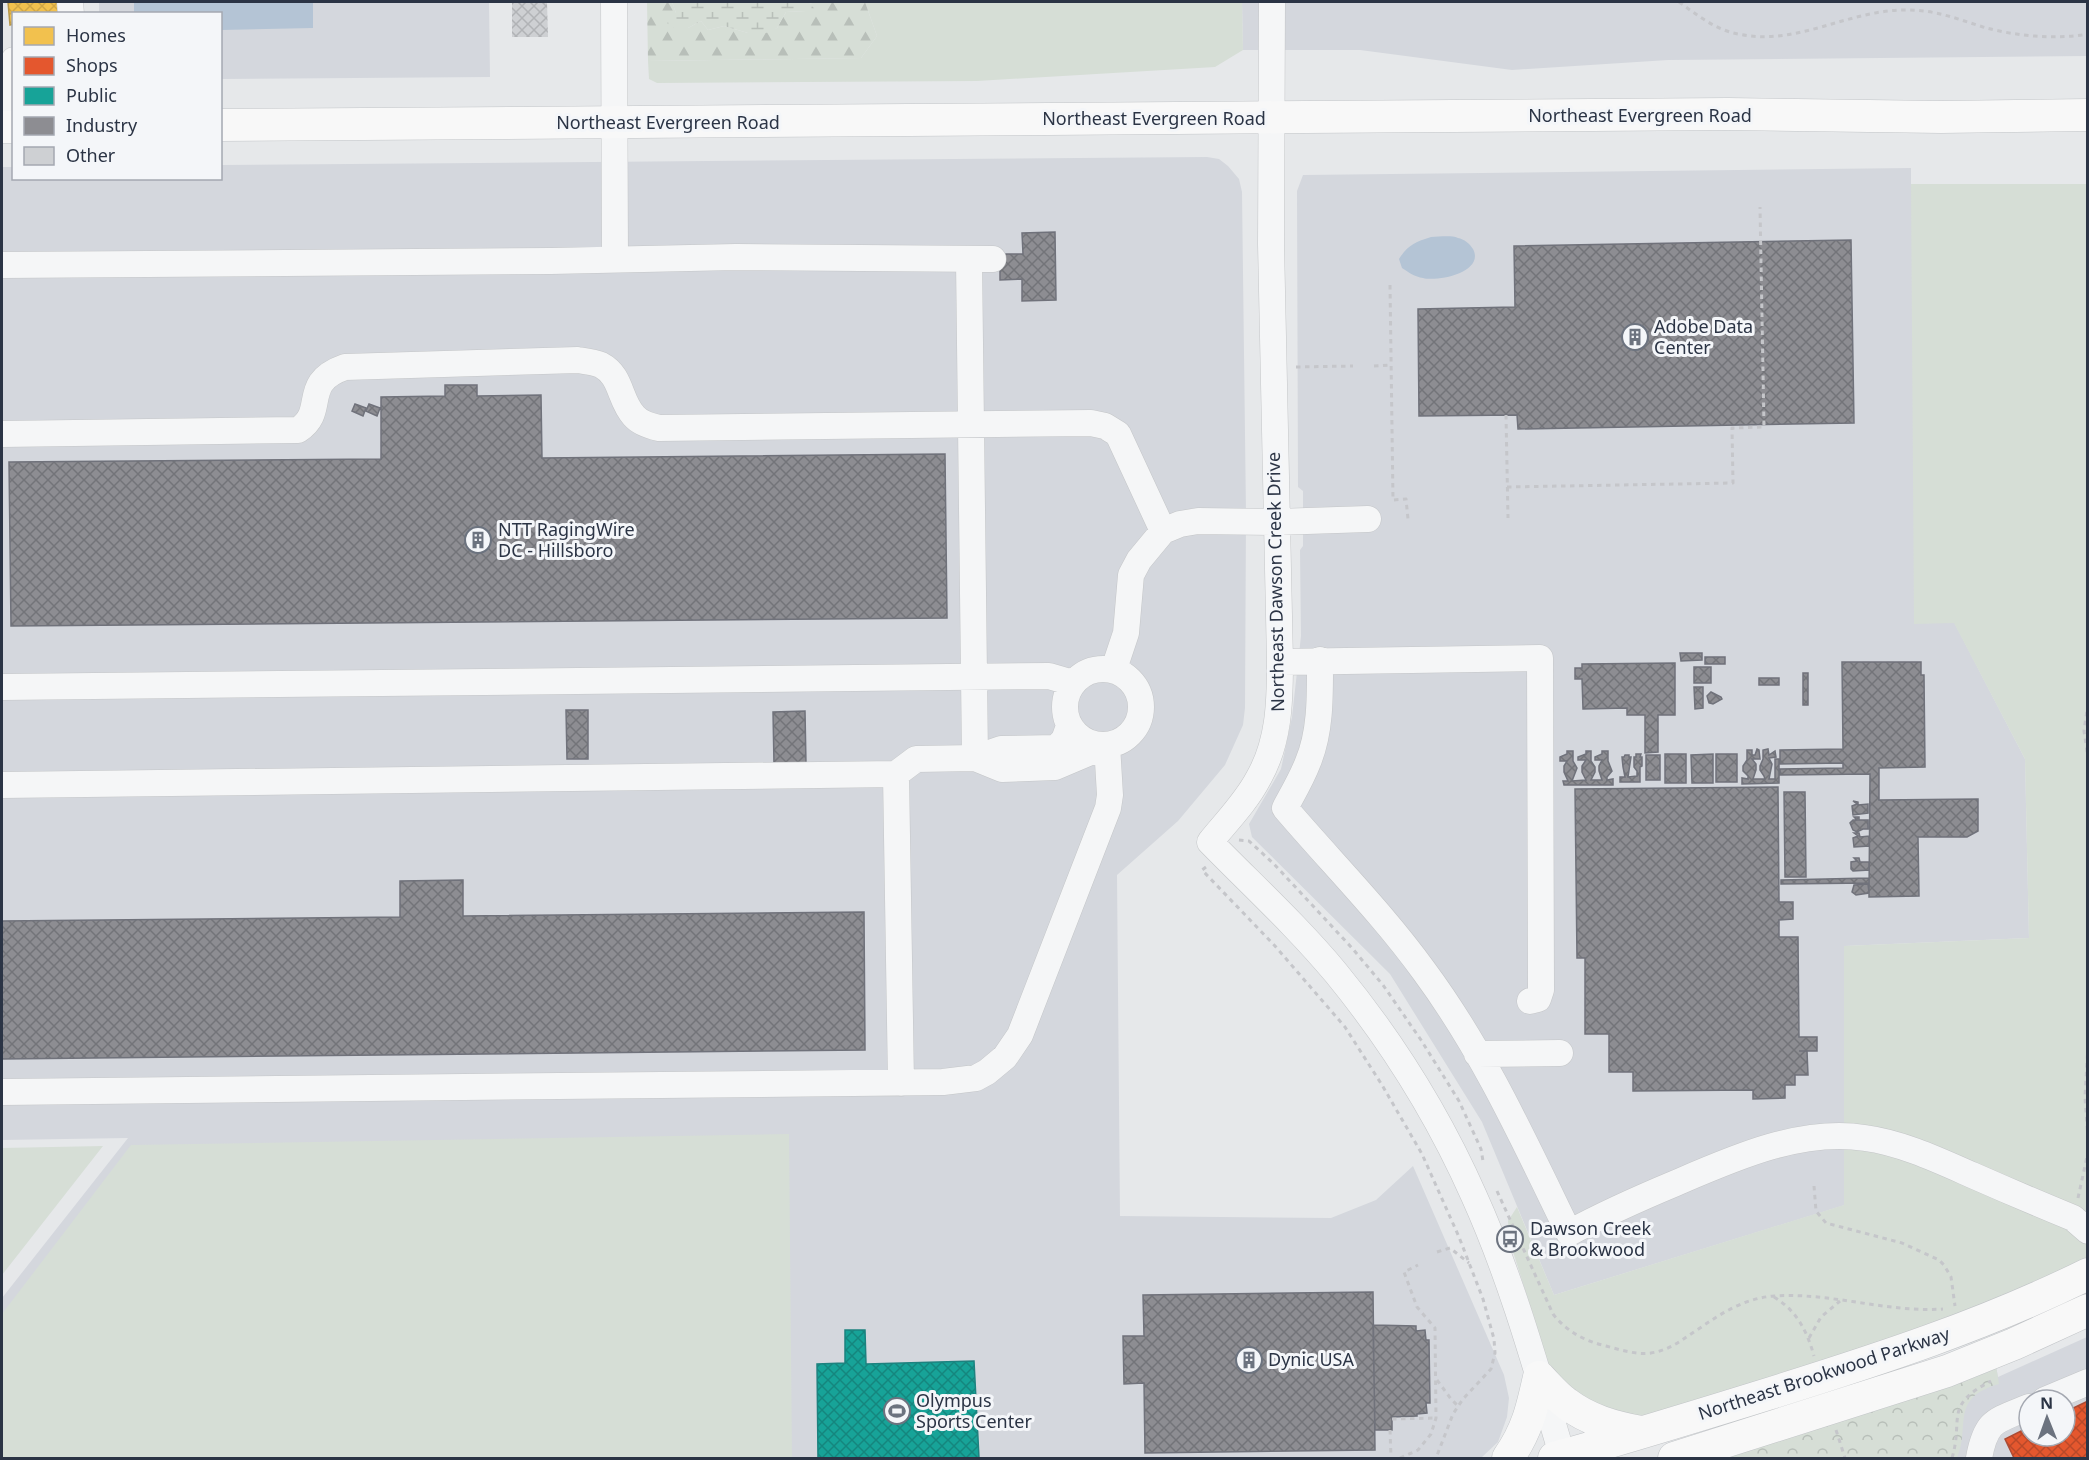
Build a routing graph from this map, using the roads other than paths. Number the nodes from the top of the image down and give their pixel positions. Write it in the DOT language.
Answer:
graph roads {
  1 [pos="614,2"];
  2 [pos="1272,2"];
  3 [pos="12,64"];
  4 [pos="2088,115"];
  5 [pos="1272,118"];
  6 [pos="615,123"];
  7 [pos="222,125"];
  8 [pos="7,127"];
  9 [pos="615,258"];
  10 [pos="2,265"];
  11 [pos="971,423"];
  12 [pos="2,434"];
  13 [pos="1368,519"];
  14 [pos="1276,522"];
  15 [pos="1163,531"];
  16 [pos="1320,660"];
  17 [pos="1280,662"];
  18 [pos="1114,669"];
  19 [pos="974,677"];
  20 [pos="1073,683"];
  21 [pos="2,687"];
  22 [pos="1069,726"];
  23 [pos="1107,745"];
  24 [pos="975,758"];
  25 [pos="896,774"];
  26 [pos="2,785"];
  27 [pos="1530,1001"];
  28 [pos="1560,1053"];
  29 [pos="1478,1054"];
  30 [pos="901,1083"];
  31 [pos="2,1092"];
  32 [pos="2080,1224"];
  33 [pos="2088,1274"];
  34 [pos="2088,1310"];
  35 [pos="1539,1377"];
  36 [pos="2088,1382"];
  37 [pos="2074,1388"];
  38 [pos="2017,1412"];
  39 [pos="1642,1433"];
  40 [pos="1508,1458"];
  41 [pos="1560,1458"];
  42 [pos="1674,1458"];
  43 [pos="1979,1458"];
  1 -- 6 [label="street"];
  2 -- 5 [label="street, Northeast Dawson Creek Drive"];
  3 -- 8 [label="street"];
  4 -- 5 [label="main road, Northeast Evergreen Road"];
  5 -- 6 [label="main road, Northeast Evergreen Road"];
  5 -- 14 [label="street, Northeast Dawson Creek Drive"];
  6 -- 7 [label="main road, Northeast Evergreen Road"];
  6 -- 9 [label="street"];
  9 -- 10 [label="street"];
  9 -- 11 [label="street"];
  11 -- 12 [label="street"];
  11 -- 15 [label="street"];
  11 -- 19 [label="street"];
  13 -- 14 [label="street"];
  14 -- 15 [label="street"];
  14 -- 17 [label="street, Northeast Dawson Creek Drive"];
  15 -- 18 [label="street"];
  16 -- 17 [label="street"];
  16 -- 27 [label="street"];
  16 -- 29 [label="street"];
  17 -- 35 [label="street, Northeast Dawson Creek Drive"];
  18 -- 20 [label="street"];
  18 -- 23 [label="street"];
  19 -- 20 [label="street"];
  19 -- 21 [label="street"];
  19 -- 24 [label="street"];
  20 -- 22 [label="street"];
  22 -- 23 [label="street"];
  22 -- 24 [label="street"];
  23 -- 24 [label="street"];
  23 -- 30 [label="street"];
  24 -- 25 [label="street"];
  25 -- 26 [label="street"];
  25 -- 30 [label="street"];
  28 -- 29 [label="street"];
  29 -- 32 [label="street"];
  30 -- 31 [label="street"];
  33 -- 39 [label="main road, Northeast Brookwood Parkway"];
  34 -- 42 [label="main road, Northeast Brookwood Parkway"];
  35 -- 39 [label="main road"];
  35 -- 40 [label="main road"];
  35 -- 41 [label="street, Northeast Dawson Creek Drive"];
  36 -- 37 [label="street"];
  38 -- 43 [label="street"];
  39 -- 41 [label="main road, Northeast Brookwood Parkway"];
}
